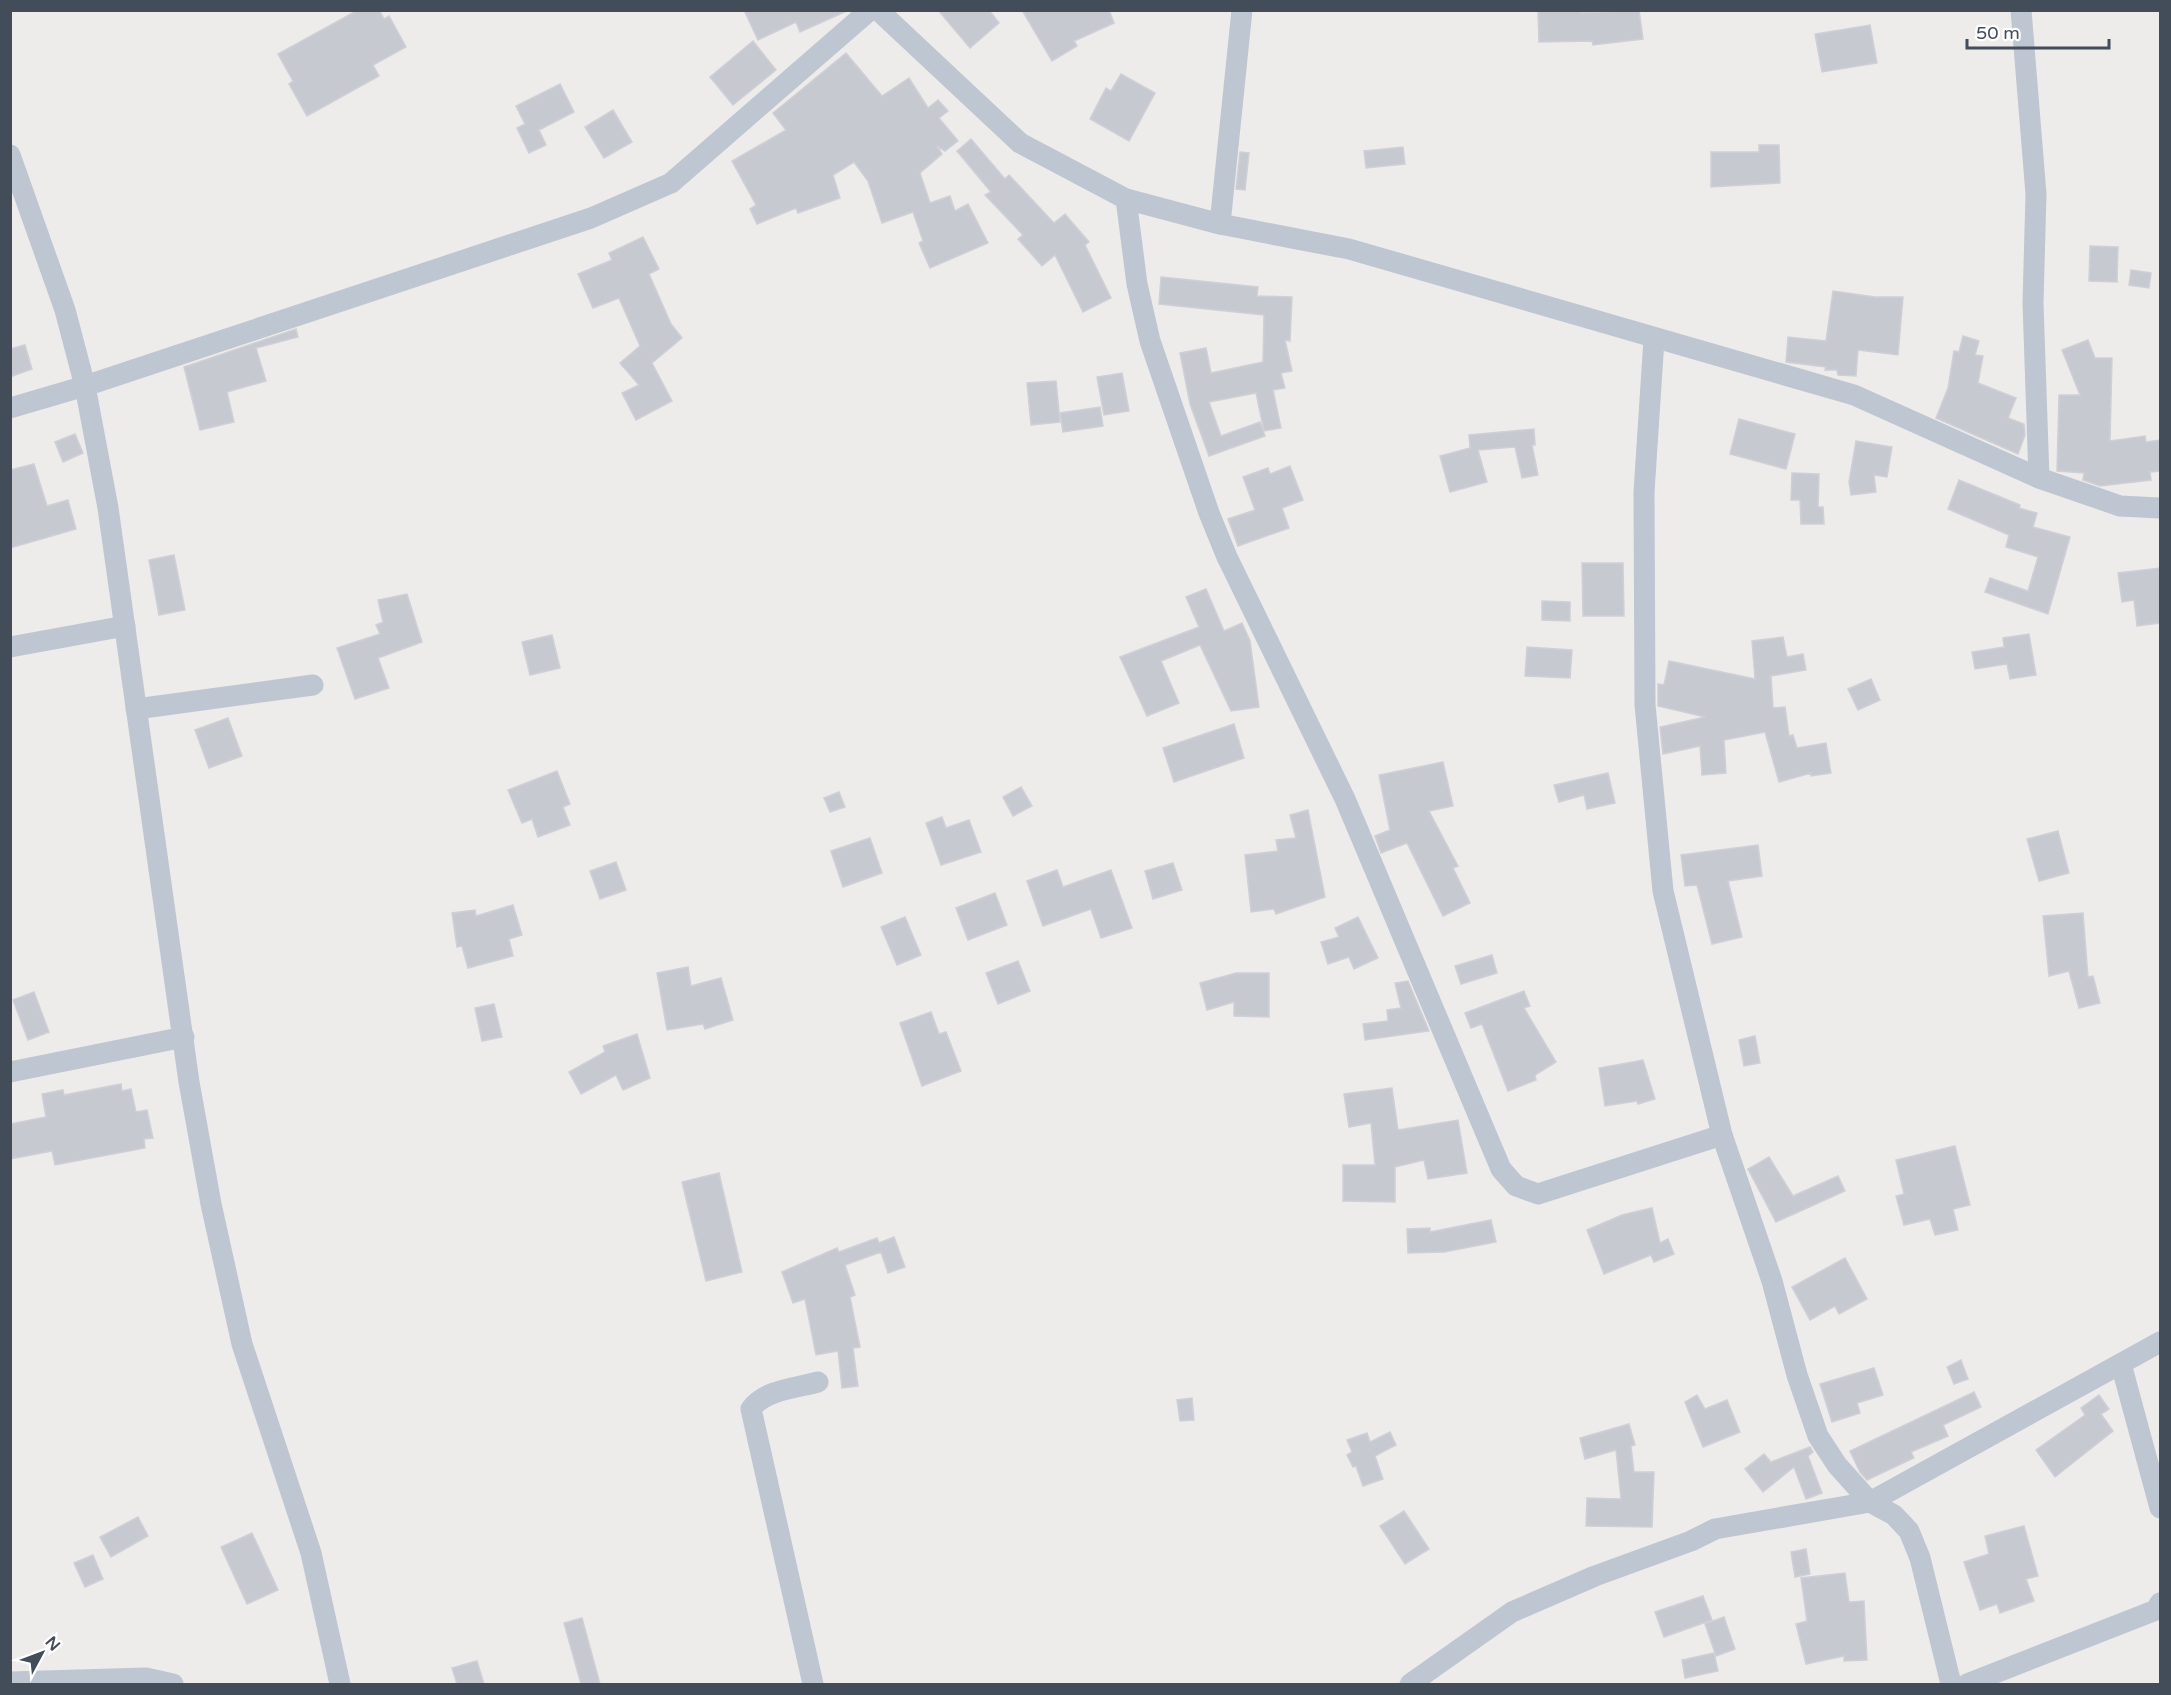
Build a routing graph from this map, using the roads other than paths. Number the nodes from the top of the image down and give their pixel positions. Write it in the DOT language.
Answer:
graph roads {
  1 [pos="870,10"];
  2 [pos="878,10"];
  3 [pos="1242,10"];
  4 [pos="2021,10"];
  5 [pos="10,155"];
  6 [pos="1126,199"];
  7 [pos="1220,224"];
  8 [pos="1654,339"];
  9 [pos="85,386"];
  10 [pos="10,408"];
  11 [pos="2039,478"];
  12 [pos="2160,508"];
  13 [pos="125,626"];
  14 [pos="10,647"];
  15 [pos="313,685"];
  16 [pos="136,709"];
  17 [pos="184,1037"];
  18 [pos="10,1072"];
  19 [pos="1722,1135"];
  20 [pos="2160,1342"];
  21 [pos="2121,1364"];
  22 [pos="818,1382"];
  23 [pos="1870,1502"];
  24 [pos="2160,1508"];
  25 [pos="2160,1604"];
  26 [pos="10,1682"];
  27 [pos="173,1684"];
  28 [pos="340,1684"];
  29 [pos="813,1684"];
  30 [pos="1410,1684"];
  31 [pos="1951,1684"];
  32 [pos="1967,1684"];
  1 -- 9 [label="street"];
  2 -- 6 [label="street"];
  3 -- 7 [label="street"];
  4 -- 11 [label="street"];
  5 -- 9 [label="street"];
  6 -- 7 [label="street"];
  6 -- 19 [label="street"];
  7 -- 8 [label="street"];
  8 -- 11 [label="street"];
  8 -- 19 [label="street"];
  9 -- 10 [label="street"];
  9 -- 13 [label="street"];
  11 -- 12 [label="street"];
  13 -- 14 [label="street"];
  13 -- 16 [label="street"];
  15 -- 16 [label="street"];
  16 -- 17 [label="street"];
  17 -- 18 [label="street"];
  17 -- 28 [label="street"];
  19 -- 23 [label="street"];
  20 -- 21 [label="street"];
  21 -- 23 [label="street"];
  21 -- 24 [label="street"];
  22 -- 29 [label="street"];
  23 -- 30 [label="street"];
  23 -- 31 [label="street"];
  25 -- 32 [label="street"];
  26 -- 27 [label="street"];
}
